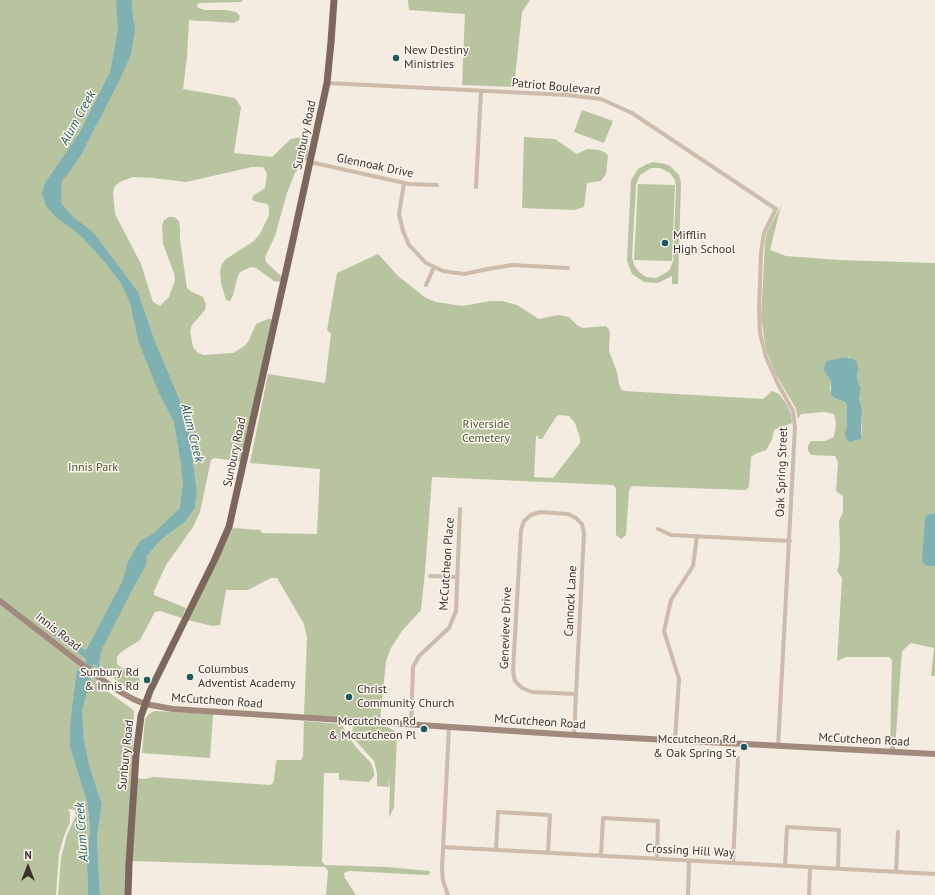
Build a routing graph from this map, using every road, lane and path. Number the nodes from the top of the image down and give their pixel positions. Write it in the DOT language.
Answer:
graph roads {
  1 [pos="334,0"];
  2 [pos="327,83"];
  3 [pos="481,91"];
  4 [pos="310,162"];
  5 [pos="404,183"];
  6 [pos="437,185"];
  7 [pos="476,187"];
  8 [pos="776,209"];
  9 [pos="434,267"];
  10 [pos="568,268"];
  11 [pos="426,285"];
  12 [pos="460,509"];
  13 [pos="531,515"];
  14 [pos="658,529"];
  15 [pos="698,536"];
  16 [pos="790,541"];
  17 [pos="430,576"];
  18 [pos="457,577"];
  19 [pos="0,601"];
  20 [pos="576,694"];
  21 [pos="145,704"];
  22 [pos="411,724"];
  23 [pos="449,727"];
  24 [pos="574,735"];
  25 [pos="675,741"];
  26 [pos="778,747"];
  27 [pos="935,754"];
  28 [pos="738,758"];
  29 [pos="898,832"];
  30 [pos="443,847"];
  31 [pos="496,849"];
  32 [pos="548,852"];
  33 [pos="601,856"];
  34 [pos="657,859"];
  35 [pos="689,861"];
  36 [pos="733,863"];
  37 [pos="784,866"];
  38 [pos="810,868"];
  39 [pos="838,869"];
  40 [pos="896,872"];
  41 [pos="935,874"];
  42 [pos="128,895"];
  43 [pos="448,895"];
  44 [pos="688,895"];
  45 [pos="809,895"];
  1 -- 2 [label="main road, Sunbury Road"];
  2 -- 3 [label="street, Patriot Boulevard"];
  2 -- 4 [label="main road, Sunbury Road"];
  3 -- 7 [label="street"];
  3 -- 8 [label="street, Patriot Boulevard"];
  4 -- 5 [label="street, Glennoak Drive"];
  4 -- 21 [label="main road, Sunbury Road"];
  5 -- 6 [label="street, Glennoak Drive"];
  5 -- 9 [label="street"];
  8 -- 16 [label="street, Oak Spring Street"];
  9 -- 10 [label="street"];
  9 -- 11 [label="street"];
  12 -- 18 [label="street, McCutcheon Place"];
  13 -- 20 [label="street, Cannock Lane"];
  13 -- 20 [label="street, Genevieve Drive"];
  14 -- 15 [label="street"];
  15 -- 16 [label="street"];
  15 -- 25 [label="street"];
  16 -- 26 [label="street, Oak Spring Street"];
  17 -- 18 [label="street"];
  18 -- 22 [label="street, McCutcheon Place"];
  19 -- 21 [label="main road, Innis Road"];
  20 -- 24 [label="street, Cannock Lane"];
  21 -- 22 [label="main road, McCutcheon Road"];
  21 -- 42 [label="main road, Sunbury Road"];
  22 -- 23 [label="main road, McCutcheon Road"];
  23 -- 24 [label="main road, McCutcheon Road"];
  23 -- 30 [label="street"];
  24 -- 25 [label="main road, McCutcheon Road"];
  25 -- 26 [label="main road, McCutcheon Road"];
  26 -- 27 [label="main road, McCutcheon Road"];
  28 -- 36 [label="street"];
  29 -- 40 [label="street"];
  30 -- 31 [label="street, Crossing Hill Way"];
  30 -- 43 [label="street"];
  31 -- 32 [label="street, Crossing Hill Way"];
  31 -- 32 [label="street"];
  32 -- 33 [label="street, Crossing Hill Way"];
  33 -- 34 [label="street, Crossing Hill Way"];
  33 -- 34 [label="street"];
  34 -- 35 [label="street, Crossing Hill Way"];
  35 -- 36 [label="street, Crossing Hill Way"];
  35 -- 44 [label="street"];
  36 -- 37 [label="street, Crossing Hill Way"];
  37 -- 38 [label="street, Crossing Hill Way"];
  37 -- 39 [label="street"];
  38 -- 39 [label="street, Crossing Hill Way"];
  38 -- 45 [label="street"];
  39 -- 40 [label="street, Crossing Hill Way"];
  40 -- 41 [label="street, Crossing Hill Way"];
}
